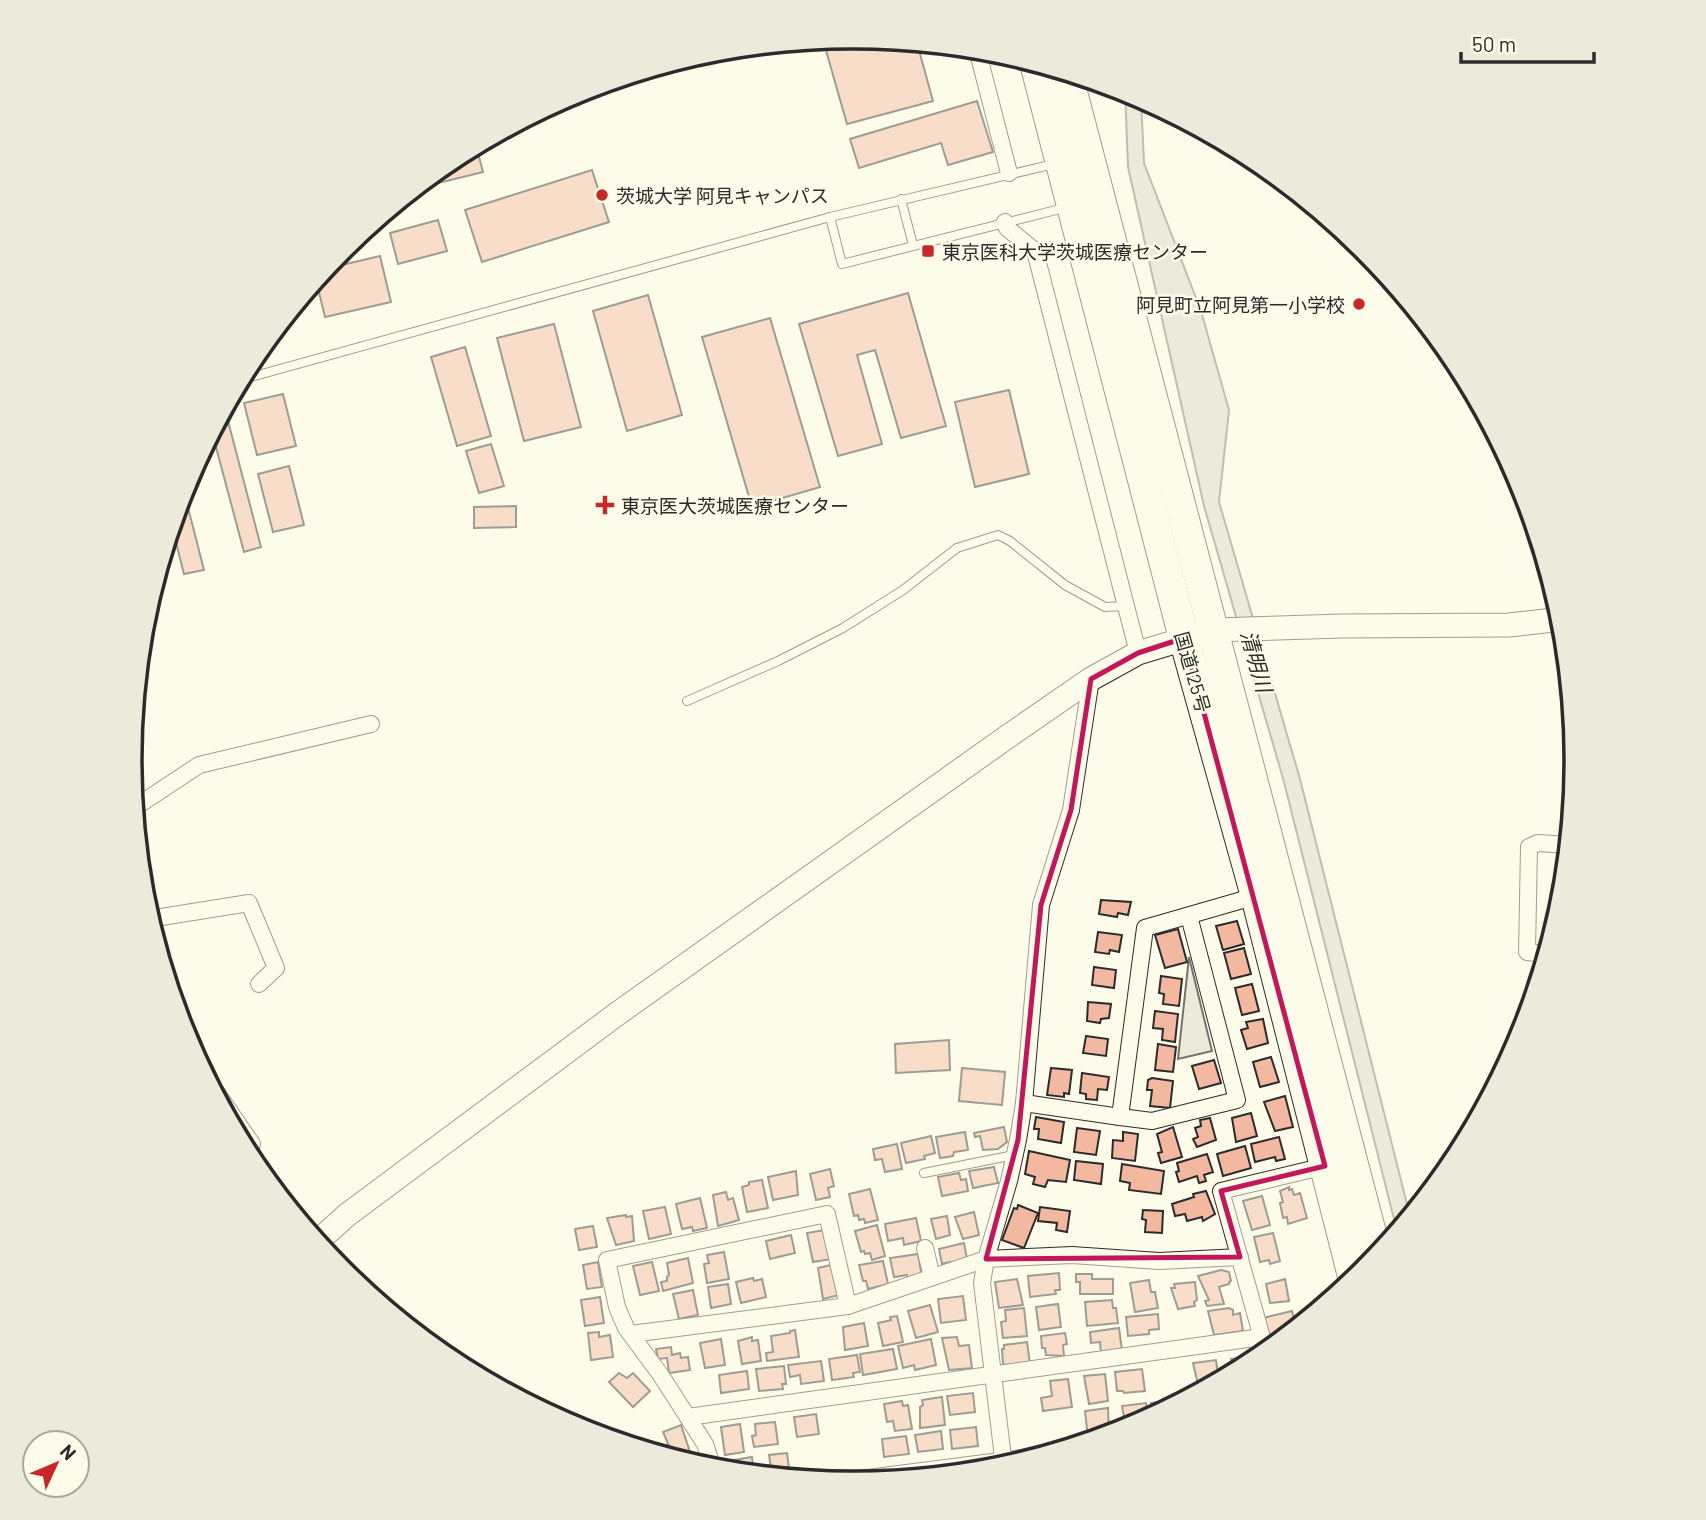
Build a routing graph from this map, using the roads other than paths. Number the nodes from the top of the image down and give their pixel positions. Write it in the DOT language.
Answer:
graph roads {
  1 [pos="981,61"];
  2 [pos="1039,74"];
  3 [pos="1068,83"];
  4 [pos="1009,173"];
  5 [pos="1078,183"];
  6 [pos="901,199"];
  7 [pos="830,217"];
  8 [pos="1005,222"];
  9 [pos="913,245"];
  10 [pos="255,376"];
  11 [pos="1126,606"];
  12 [pos="1550,620"];
  13 [pos="1214,630"];
  14 [pos="1184,638"];
  15 [pos="1138,653"];
  16 [pos="1091,680"];
  17 [pos="687,701"];
  18 [pos="370,724"];
  19 [pos="144,802"];
  20 [pos="1559,844"];
  21 [pos="1256,896"];
  22 [pos="1189,916"];
  23 [pos="160,917"];
  24 [pos="1537,953"];
  25 [pos="259,984"];
  26 [pos="1024,1103"];
  27 [pos="1120,1117"];
  28 [pos="1014,1155"];
  29 [pos="1325,1166"];
  30 [pos="924,1172"];
  31 [pos="324,1236"];
  32 [pos="1374,1244"];
  33 [pos="925,1248"];
  34 [pos="1240,1257"];
  35 [pos="986,1259"];
  36 [pos="1351,1268"];
  37 [pos="933,1277"];
  38 [pos="848,1306"];
  39 [pos="631,1334"];
  40 [pos="1263,1341"];
  41 [pos="1255,1346"];
  42 [pos="993,1375"];
  43 [pos="688,1417"];
  44 [pos="1002,1455"];
  45 [pos="709,1456"];
  1 -- 4 [label="street"];
  2 -- 5 [label="highway, 国道125号"];
  3 -- 5 [label="highway, 国道125号"];
  4 -- 5 [label="lane"];
  4 -- 6 [label="lane"];
  5 -- 8 [label="lane"];
  5 -- 13 [label="highway, 国道125号"];
  5 -- 14 [label="highway, 国道125号"];
  6 -- 7 [label="lane"];
  6 -- 9 [label="lane"];
  7 -- 9 [label="lane"];
  7 -- 10 [label="lane"];
  8 -- 9 [label="lane"];
  8 -- 11 [label="street"];
  11 -- 15 [label="street"];
  11 -- 17 [label="lane"];
  12 -- 13 [label="street"];
  13 -- 14 [label="street"];
  13 -- 32 [label="highway, 国道125号"];
  14 -- 15 [label="street"];
  14 -- 21 [label="highway, 国道125号"];
  15 -- 16 [label="street"];
  16 -- 26 [label="street"];
  16 -- 31 [label="street"];
  18 -- 19 [label="street"];
  20 -- 24 [label="street"];
  21 -- 22 [label="street"];
  21 -- 29 [label="highway, 国道125号"];
  22 -- 27 [label="street"];
  22 -- 27 [label="street"];
  23 -- 25 [label="street"];
  26 -- 27 [label="street"];
  26 -- 28 [label="street"];
  28 -- 30 [label="lane"];
  28 -- 35 [label="street"];
  29 -- 34 [label="street"];
  29 -- 36 [label="highway, 国道125号"];
  33 -- 37 [label="street"];
  34 -- 35 [label="street"];
  34 -- 40 [label="street"];
  35 -- 37 [label="street"];
  35 -- 42 [label="street"];
  37 -- 38 [label="street"];
  38 -- 39 [label="street"];
  38 -- 39 [label="street"];
  39 -- 43 [label="street"];
  41 -- 42 [label="street"];
  42 -- 43 [label="street"];
  42 -- 44 [label="street"];
  43 -- 45 [label="street"];
}
